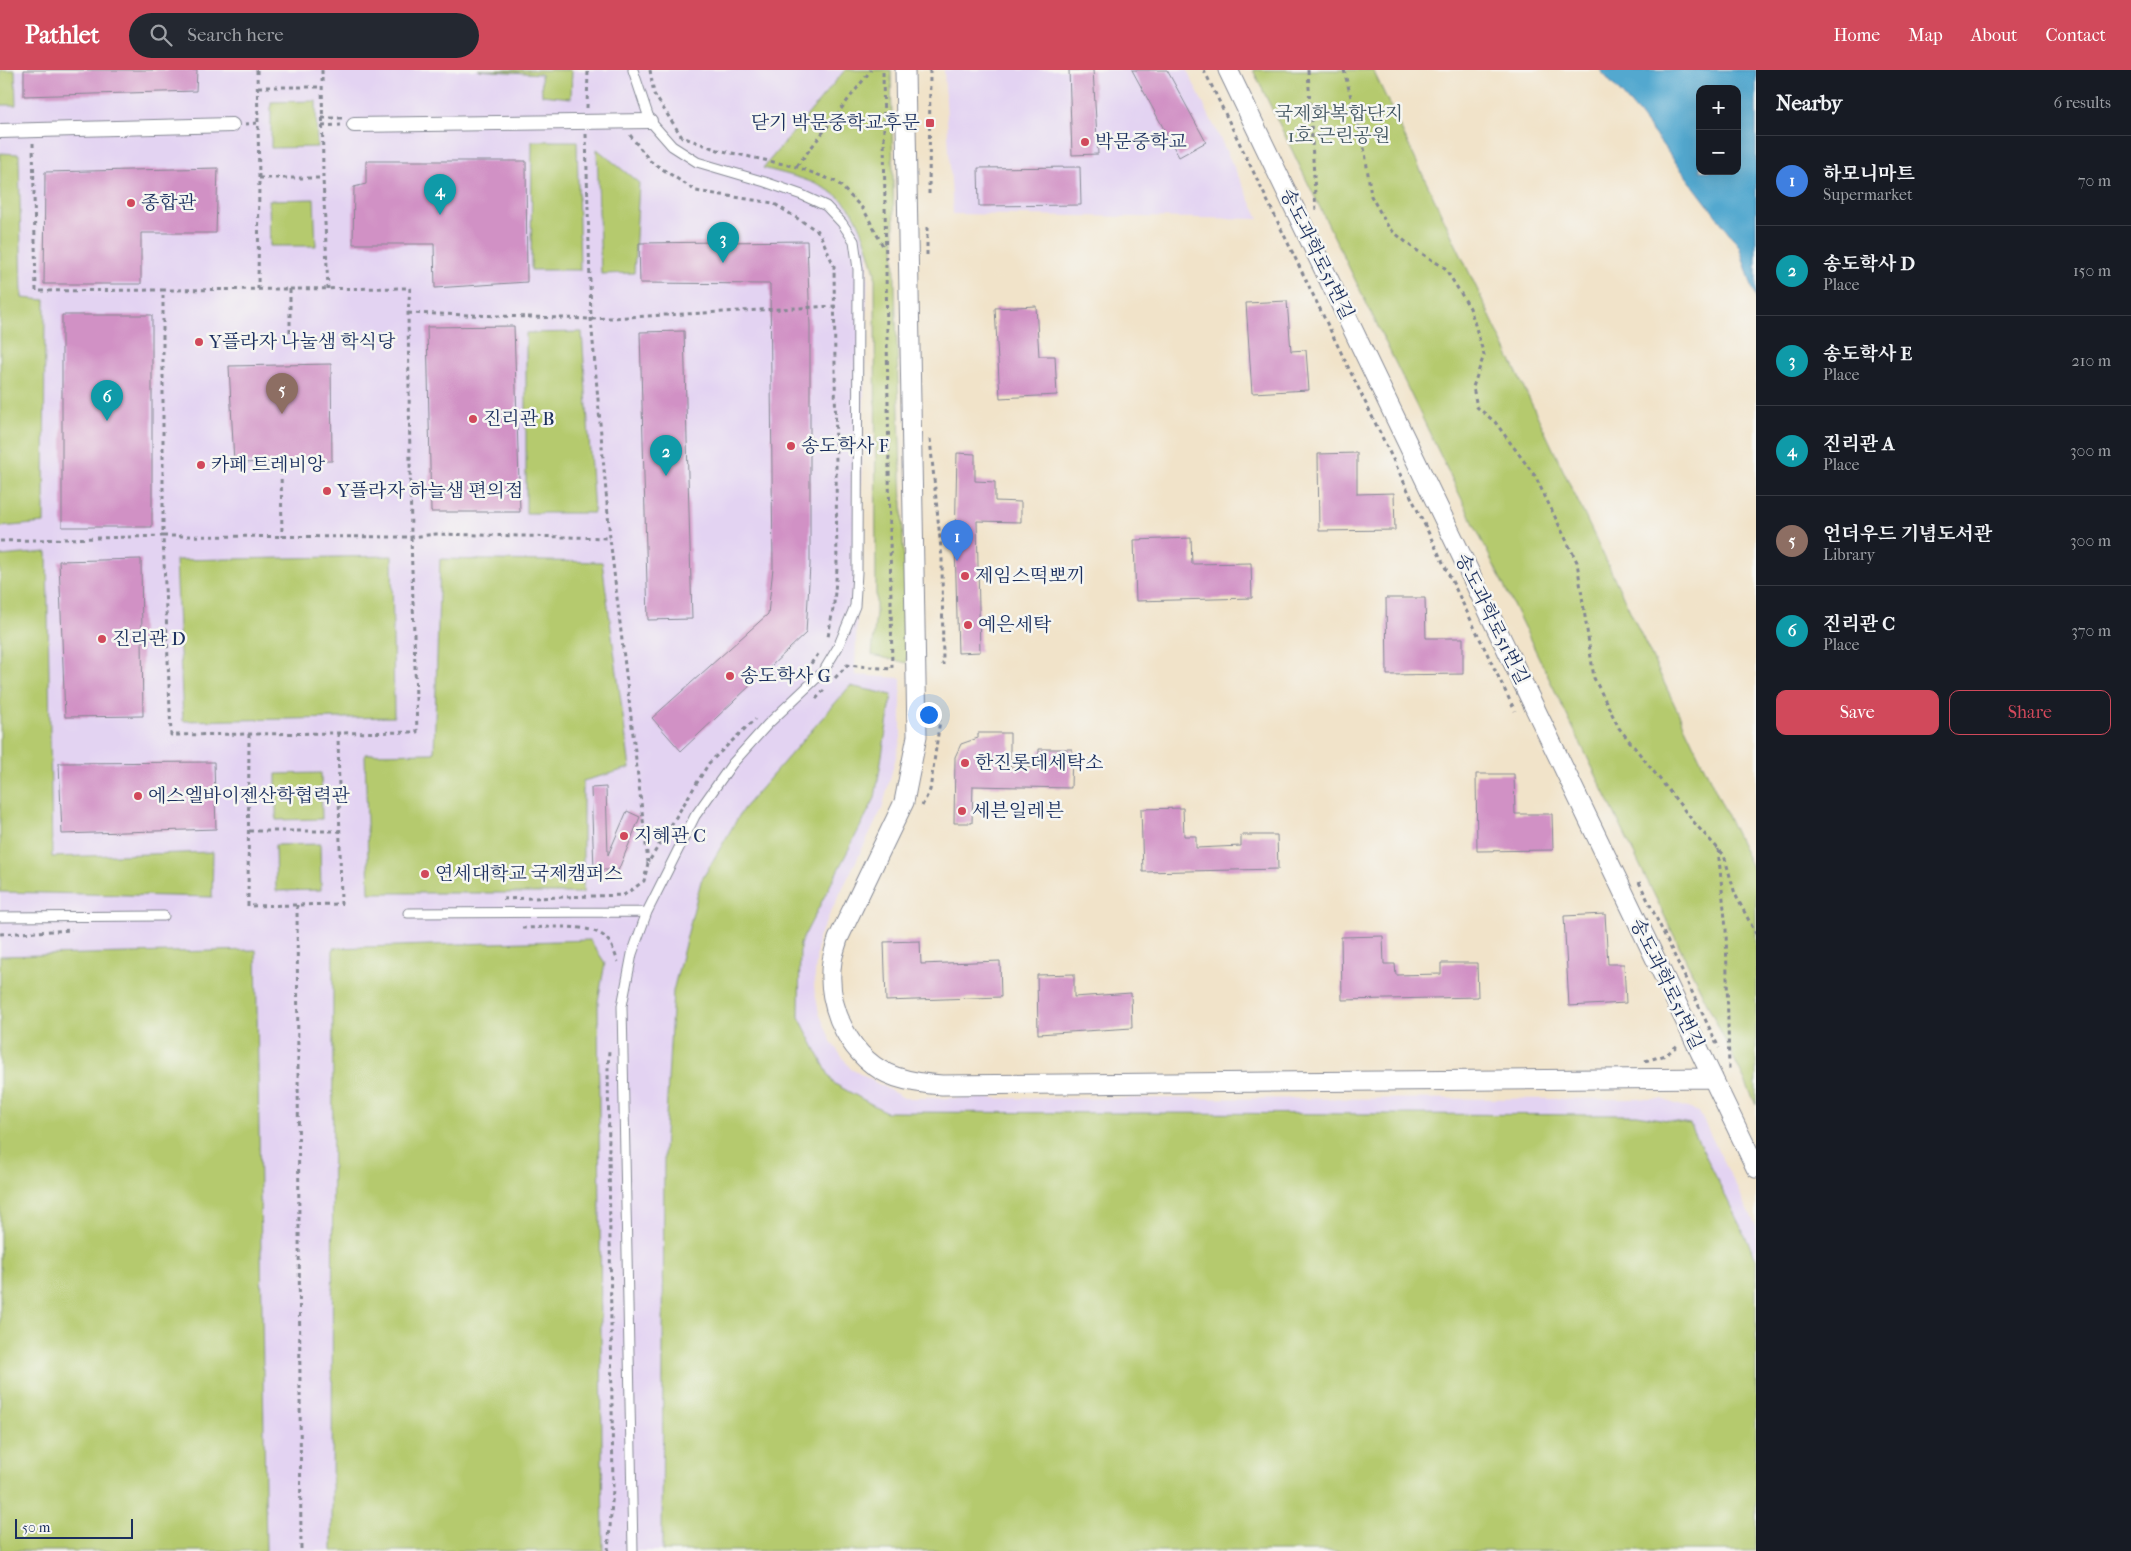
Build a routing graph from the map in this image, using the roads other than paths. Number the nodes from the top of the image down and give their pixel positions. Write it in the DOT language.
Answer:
graph roads {
  1 [pos="633,70"];
  2 [pos="905,70"];
  3 [pos="1228,70"];
  4 [pos="650,121"];
  5 [pos="232,125"];
  6 [pos="354,125"];
  7 [pos="0,130"];
  8 [pos="647,912"];
  9 [pos="408,913"];
  10 [pos="164,916"];
  11 [pos="0,917"];
  12 [pos="1721,1074"];
  13 [pos="1756,1168"];
  14 [pos="633,1551"];
  1 -- 4 [label="lane"];
  2 -- 12 [label="street"];
  3 -- 12 [label="street, 송도과학로51번길"];
  4 -- 6 [label="street"];
  4 -- 8 [label="lane"];
  5 -- 7 [label="street"];
  8 -- 9 [label="lane"];
  8 -- 14 [label="lane"];
  10 -- 11 [label="lane"];
  12 -- 13 [label="street, 송도과학로51번길"];
}
